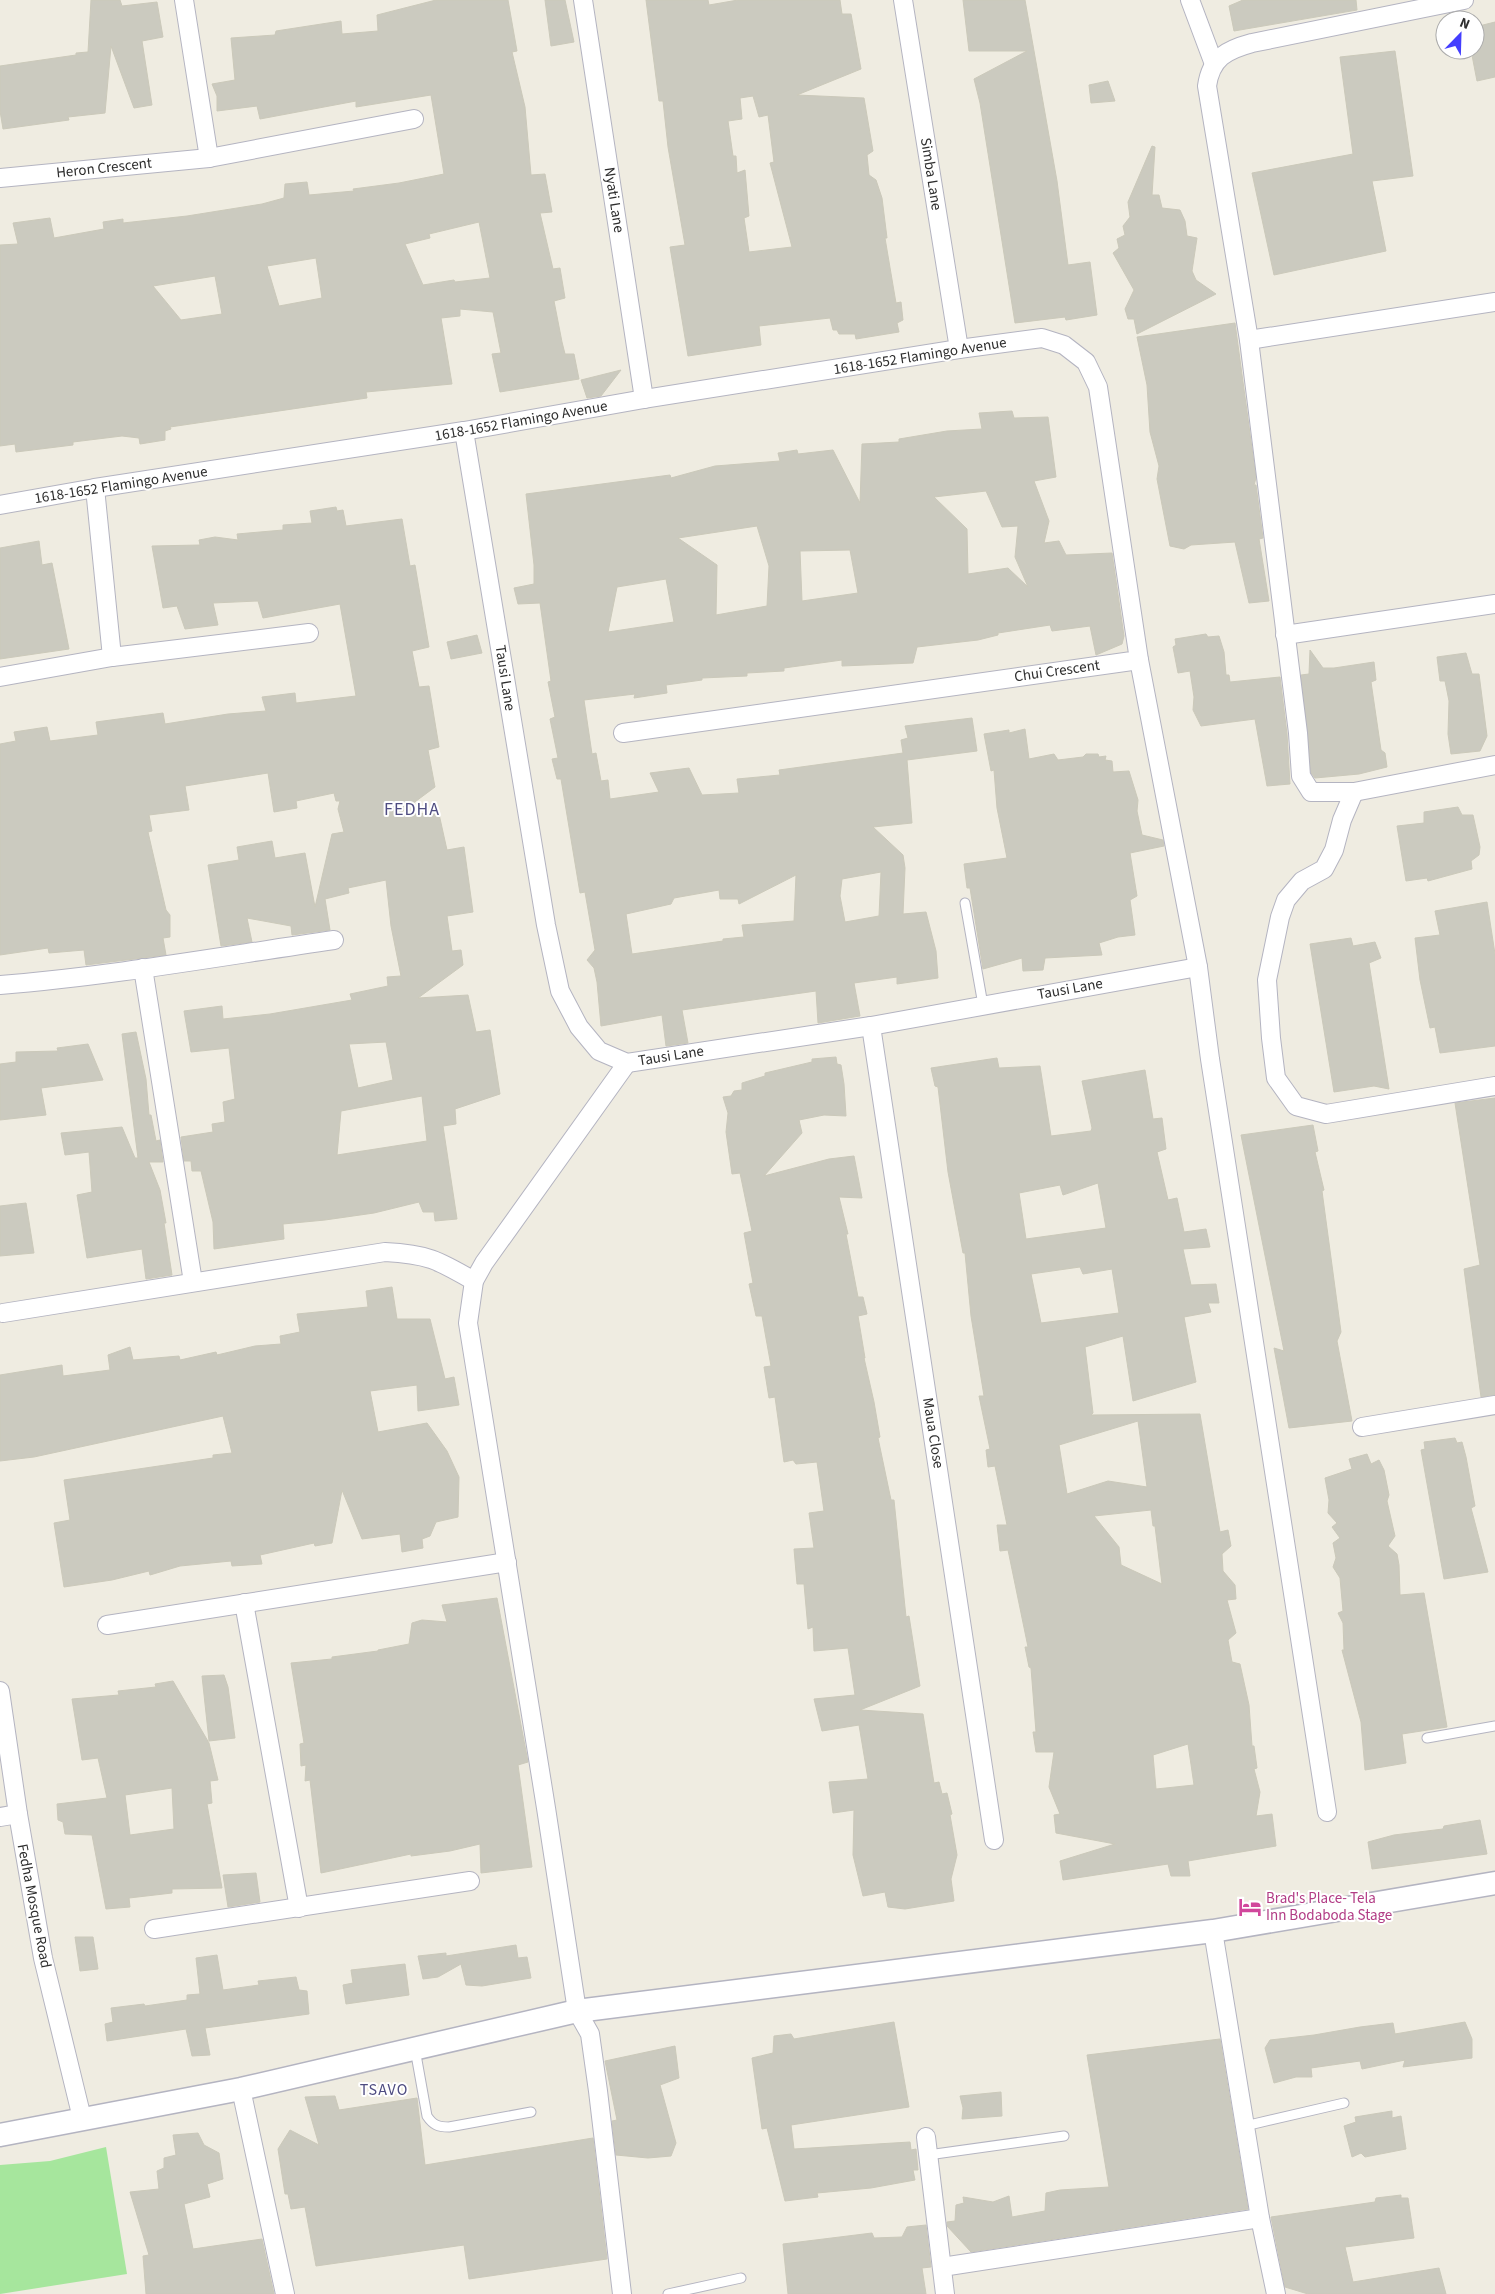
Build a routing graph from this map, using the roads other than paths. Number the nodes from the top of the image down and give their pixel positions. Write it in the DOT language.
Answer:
graph roads {
  1 [pos="184,0"];
  2 [pos="584,0"];
  3 [pos="903,0"];
  4 [pos="1190,0"];
  5 [pos="1464,0"];
  6 [pos="1422,4"];
  7 [pos="1214,64"];
  8 [pos="414,118"];
  9 [pos="209,158"];
  10 [pos="0,178"];
  11 [pos="1495,302"];
  12 [pos="1249,340"];
  13 [pos="959,349"];
  14 [pos="644,399"];
  15 [pos="464,431"];
  16 [pos="95,488"];
  17 [pos="0,505"];
  18 [pos="1495,604"];
  19 [pos="309,633"];
  20 [pos="1285,635"];
  21 [pos="112,657"];
  22 [pos="1139,660"];
  23 [pos="0,677"];
  24 [pos="623,733"];
  25 [pos="1495,765"];
  26 [pos="1354,792"];
  27 [pos="965,903"];
  28 [pos="334,940"];
  29 [pos="1198,967"];
  30 [pos="143,968"];
  31 [pos="0,985"];
  32 [pos="983,1005"];
  33 [pos="871,1026"];
  34 [pos="627,1063"];
  35 [pos="1495,1086"];
  36 [pos="474,1281"];
  37 [pos="193,1282"];
  38 [pos="4,1313"];
  39 [pos="1495,1405"];
  40 [pos="1362,1427"];
  41 [pos="508,1562"];
  42 [pos="244,1603"];
  43 [pos="107,1626"];
  44 [pos="0,1691"];
  45 [pos="1495,1726"];
  46 [pos="1426,1738"];
  47 [pos="1327,1812"];
  48 [pos="18,1814"];
  49 [pos="0,1817"];
  50 [pos="994,1840"];
  51 [pos="470,1881"];
  52 [pos="1495,1884"];
  53 [pos="299,1908"];
  54 [pos="154,1929"];
  55 [pos="1213,1931"];
  56 [pos="576,2011"];
  57 [pos="415,2048"];
  58 [pos="241,2089"];
  59 [pos="1344,2103"];
  60 [pos="531,2112"];
  61 [pos="82,2118"];
  62 [pos="1245,2126"];
  63 [pos="0,2135"];
  64 [pos="926,2136"];
  65 [pos="1064,2136"];
  66 [pos="928,2155"];
  67 [pos="1260,2218"];
  68 [pos="942,2268"];
  69 [pos="740,2278"];
  70 [pos="285,2294"];
  71 [pos="622,2294"];
  72 [pos="668,2294"];
  73 [pos="945,2294"];
  74 [pos="1276,2294"];
  1 -- 9 [label="street"];
  2 -- 14 [label="street, Nyati Lane"];
  3 -- 13 [label="street, Simba Lane"];
  4 -- 7 [label="street"];
  5 -- 6 [label="street"];
  6 -- 7 [label="street"];
  7 -- 12 [label="street"];
  8 -- 9 [label="street, Heron Crescent"];
  9 -- 10 [label="street, Heron Crescent"];
  11 -- 12 [label="street"];
  12 -- 20 [label="street"];
  13 -- 14 [label="street, 1618-1652 Flamingo Avenue"];
  13 -- 22 [label="street, 1618-1652 Flamingo Avenue"];
  14 -- 15 [label="street, 1618-1652 Flamingo Avenue"];
  15 -- 16 [label="street, 1618-1652 Flamingo Avenue"];
  15 -- 34 [label="street, Tausi Lane"];
  16 -- 17 [label="street, 1618-1652 Flamingo Avenue"];
  16 -- 21 [label="street"];
  18 -- 20 [label="street"];
  19 -- 21 [label="street"];
  20 -- 26 [label="street"];
  21 -- 23 [label="street"];
  22 -- 24 [label="street, Chui Crescent"];
  22 -- 29 [label="street"];
  25 -- 26 [label="street"];
  26 -- 35 [label="street"];
  27 -- 32 [label="lane"];
  28 -- 30 [label="street"];
  29 -- 32 [label="street, Tausi Lane"];
  29 -- 47 [label="street"];
  30 -- 31 [label="street"];
  30 -- 37 [label="street"];
  32 -- 33 [label="street, Tausi Lane"];
  33 -- 34 [label="street, Tausi Lane"];
  33 -- 50 [label="street, Maua Close"];
  34 -- 36 [label="street"];
  36 -- 37 [label="street"];
  36 -- 41 [label="street"];
  37 -- 38 [label="street"];
  39 -- 40 [label="street"];
  41 -- 42 [label="street"];
  41 -- 56 [label="street"];
  42 -- 43 [label="street"];
  42 -- 53 [label="street"];
  44 -- 48 [label="street, Fedha Mosque Road"];
  45 -- 46 [label="lane"];
  48 -- 49 [label="street"];
  48 -- 61 [label="street, Fedha Mosque Road"];
  51 -- 53 [label="street"];
  52 -- 55 [label="street"];
  53 -- 54 [label="street"];
  55 -- 56 [label="street"];
  55 -- 62 [label="street"];
  56 -- 57 [label="street"];
  56 -- 71 [label="street"];
  57 -- 58 [label="street"];
  57 -- 60 [label="lane"];
  58 -- 61 [label="street"];
  58 -- 70 [label="street"];
  59 -- 62 [label="lane"];
  61 -- 63 [label="street"];
  62 -- 67 [label="street"];
  64 -- 66 [label="street"];
  65 -- 66 [label="lane"];
  66 -- 68 [label="street"];
  67 -- 68 [label="street"];
  67 -- 74 [label="street"];
  68 -- 73 [label="street"];
  69 -- 72 [label="lane"];
}
